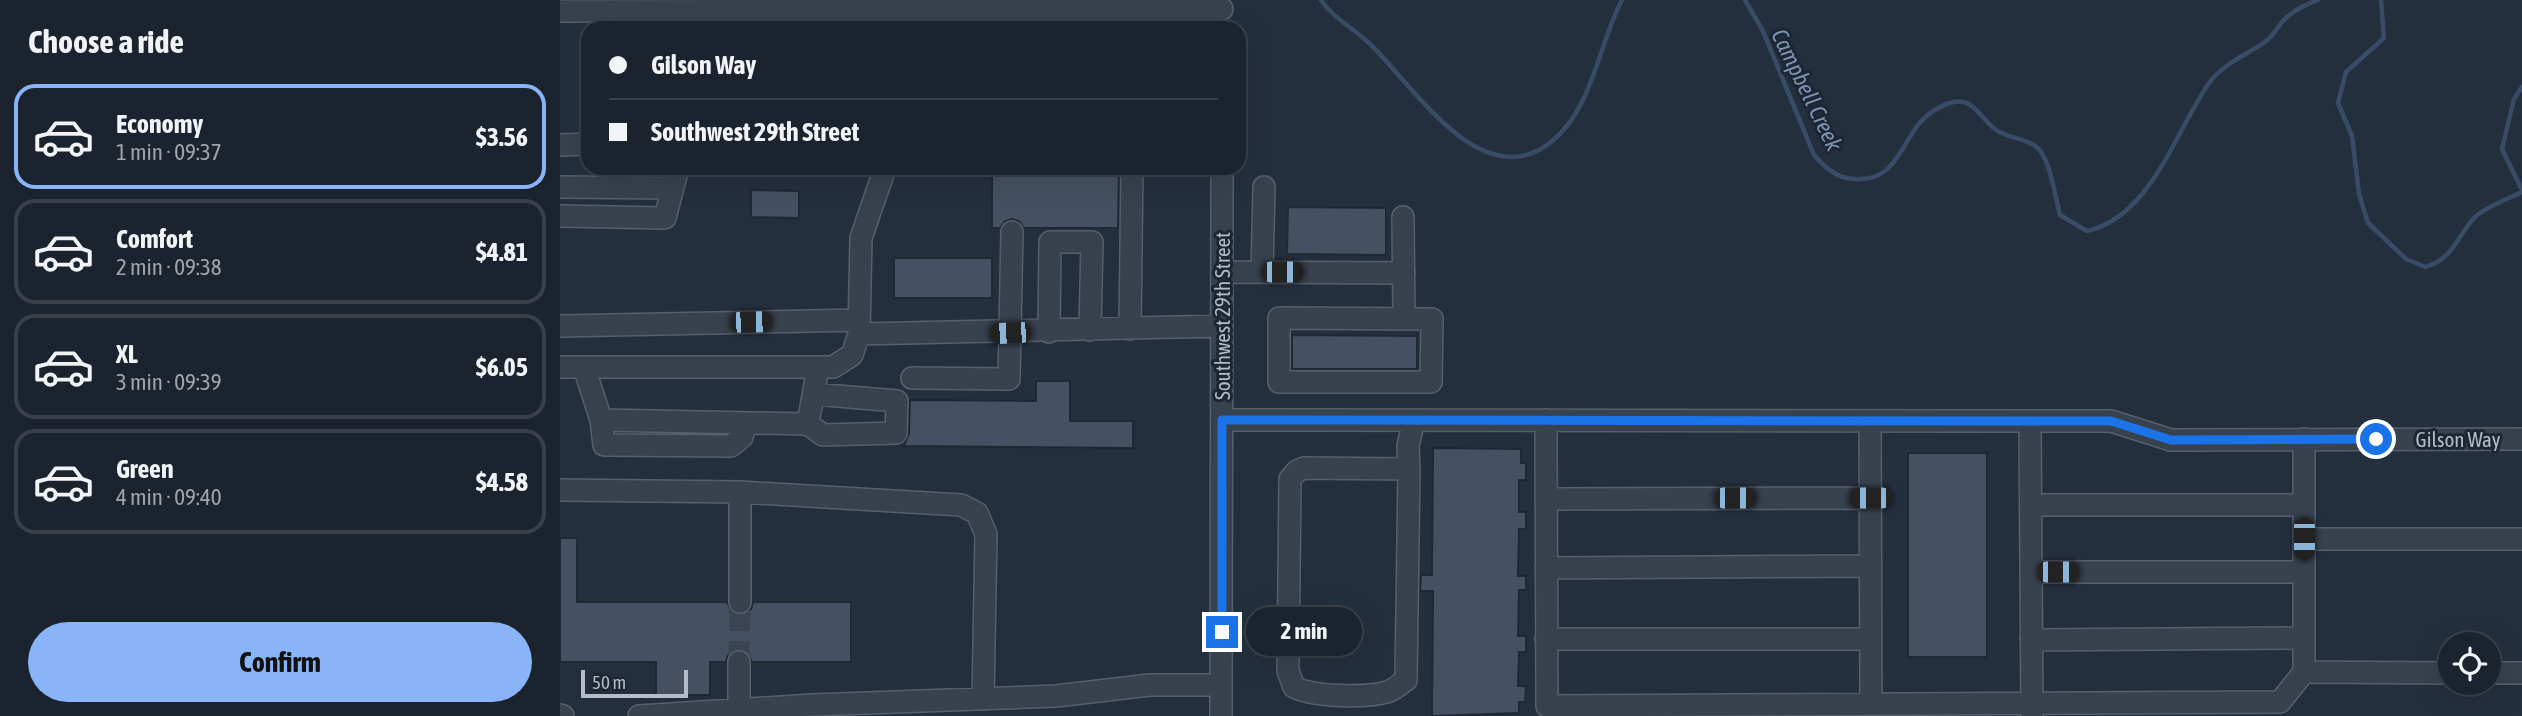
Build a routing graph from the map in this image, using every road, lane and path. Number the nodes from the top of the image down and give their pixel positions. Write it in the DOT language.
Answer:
graph roads {
  1 [pos="560,11"];
  2 [pos="1222,12"];
  3 [pos="581,144"];
  4 [pos="560,145"];
  5 [pos="882,175"];
  6 [pos="1132,175"];
  7 [pos="1222,175"];
  8 [pos="675,178"];
  9 [pos="560,187"];
  10 [pos="1264,187"];
  11 [pos="560,216"];
  12 [pos="1403,217"];
  13 [pos="1012,232"];
  14 [pos="1222,272"];
  15 [pos="1262,272"];
  16 [pos="1404,272"];
  17 [pos="1404,319"];
  18 [pos="560,326"];
  19 [pos="1222,326"];
  20 [pos="859,327"];
  21 [pos="1130,329"];
  22 [pos="1090,330"];
  23 [pos="1049,332"];
  24 [pos="1010,333"];
  25 [pos="560,367"];
  26 [pos="584,367"];
  27 [pos="818,367"];
  28 [pos="912,378"];
  29 [pos="1287,382"];
  30 [pos="1431,382"];
  31 [pos="814,394"];
  32 [pos="1222,420"];
  33 [pos="1287,420"];
  34 [pos="1423,420"];
  35 [pos="1546,420"];
  36 [pos="1870,421"];
  37 [pos="2030,421"];
  38 [pos="808,424"];
  39 [pos="2304,439"];
  40 [pos="2522,439"];
  41 [pos="1409,468"];
  42 [pos="560,490"];
  43 [pos="740,492"];
  44 [pos="1870,498"];
  45 [pos="1546,499"];
  46 [pos="2031,505"];
  47 [pos="2304,505"];
  48 [pos="2304,539"];
  49 [pos="2522,539"];
  50 [pos="1870,566"];
  51 [pos="1546,568"];
  52 [pos="2031,572"];
  53 [pos="2304,572"];
  54 [pos="740,602"];
  55 [pos="2304,638"];
  56 [pos="1546,639"];
  57 [pos="1870,639"];
  58 [pos="2031,640"];
  59 [pos="740,662"];
  60 [pos="2304,672"];
  61 [pos="2438,673"];
  62 [pos="2501,673"];
  63 [pos="2522,673"];
  64 [pos="1221,685"];
  65 [pos="983,699"];
  66 [pos="1871,704"];
  67 [pos="2032,709"];
  68 [pos="739,711"];
  69 [pos="639,716"];
  70 [pos="1221,716"];
  1 -- 2 [label="street"];
  3 -- 4 [label="street"];
  5 -- 20 [label="street"];
  6 -- 21 [label="street"];
  7 -- 14 [label="street, Southwest 29th Street"];
  8 -- 9 [label="street"];
  8 -- 11 [label="street"];
  10 -- 15 [label="street"];
  12 -- 16 [label="street"];
  13 -- 24 [label="street"];
  14 -- 15 [label="street"];
  14 -- 19 [label="street, Southwest 29th Street"];
  15 -- 16 [label="street"];
  16 -- 17 [label="street"];
  17 -- 29 [label="street"];
  17 -- 30 [label="street"];
  18 -- 20 [label="street"];
  19 -- 21 [label="street"];
  19 -- 32 [label="street, Southwest 29th Street"];
  20 -- 24 [label="street"];
  20 -- 27 [label="street"];
  21 -- 22 [label="street"];
  22 -- 23 [label="street"];
  22 -- 23 [label="street"];
  23 -- 24 [label="street"];
  24 -- 28 [label="street"];
  25 -- 26 [label="street"];
  26 -- 27 [label="street"];
  26 -- 38 [label="street"];
  27 -- 31 [label="street"];
  29 -- 30 [label="street"];
  29 -- 33 [label="street"];
  30 -- 34 [label="street"];
  31 -- 38 [label="street"];
  31 -- 38 [label="street"];
  32 -- 33 [label="street, Gilson Way"];
  32 -- 64 [label="street, Southwest 29th Street"];
  33 -- 34 [label="street, Gilson Way"];
  34 -- 35 [label="street, Gilson Way"];
  34 -- 41 [label="street"];
  35 -- 36 [label="street, Gilson Way"];
  35 -- 45 [label="street"];
  36 -- 37 [label="street, Gilson Way"];
  36 -- 44 [label="street"];
  37 -- 39 [label="street, Gilson Way"];
  37 -- 46 [label="street"];
  39 -- 40 [label="street, Gilson Way"];
  39 -- 47 [label="street"];
  41 -- 41 [label="street"];
  42 -- 43 [label="street"];
  43 -- 54 [label="street"];
  43 -- 65 [label="street"];
  44 -- 45 [label="street"];
  44 -- 50 [label="street"];
  45 -- 51 [label="street"];
  46 -- 47 [label="street"];
  46 -- 52 [label="street"];
  47 -- 48 [label="street"];
  48 -- 49 [label="street"];
  48 -- 53 [label="street"];
  50 -- 51 [label="street"];
  50 -- 57 [label="street"];
  51 -- 56 [label="street"];
  52 -- 53 [label="street"];
  52 -- 58 [label="street"];
  53 -- 55 [label="street"];
  55 -- 58 [label="street"];
  55 -- 60 [label="street"];
  56 -- 57 [label="street"];
  56 -- 66 [label="street"];
  57 -- 66 [label="street"];
  58 -- 67 [label="street"];
  59 -- 68 [label="street"];
  60 -- 61 [label="street"];
  60 -- 67 [label="street"];
  62 -- 63 [label="street"];
  64 -- 65 [label="street"];
  64 -- 70 [label="street, Southwest 29th Street"];
  65 -- 68 [label="street"];
  66 -- 67 [label="street"];
  68 -- 69 [label="street"];
}
